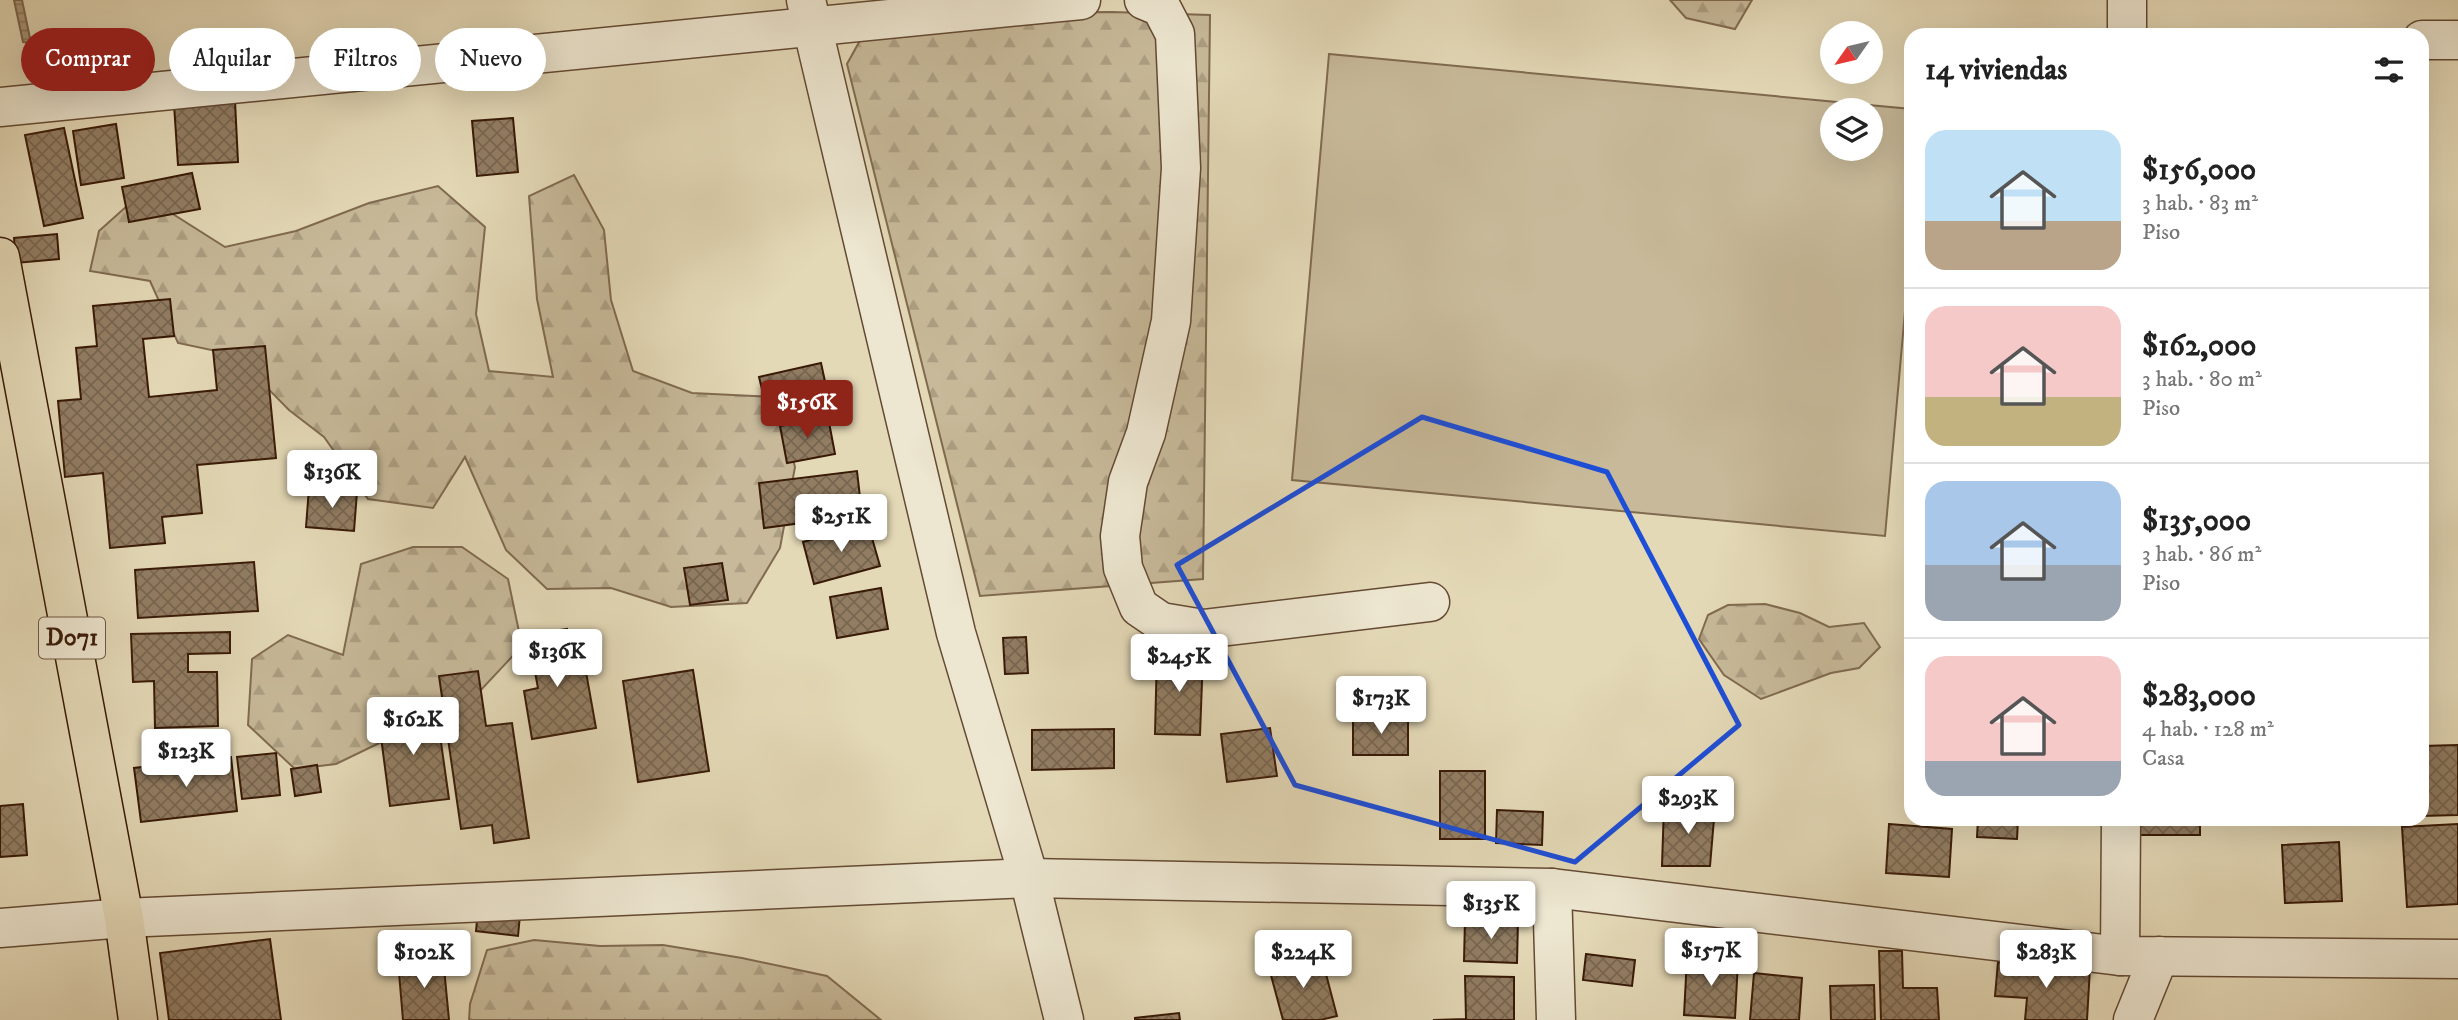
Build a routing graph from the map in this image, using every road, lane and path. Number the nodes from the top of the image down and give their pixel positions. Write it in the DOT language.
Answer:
graph roads {
  1 [pos="1081,0"];
  2 [pos="1144,0"];
  3 [pos="2127,0"];
  4 [pos="809,13"];
  5 [pos="2127,28"];
  6 [pos="2429,40"];
  7 [pos="2458,40"];
  8 [pos="0,107"];
  9 [pos="0,257"];
  10 [pos="1430,602"];
  11 [pos="2121,826"];
  12 [pos="1029,878"];
  13 [pos="1552,888"];
  14 [pos="124,918"];
  15 [pos="0,928"];
  16 [pos="2120,956"];
  17 [pos="2159,956"];
  18 [pos="2458,960"];
  19 [pos="138,1020"];
  20 [pos="1064,1020"];
  21 [pos="1556,1020"];
  22 [pos="2133,1020"];
  1 -- 4 [label="street"];
  2 -- 10 [label="street"];
  3 -- 5 [label="street"];
  4 -- 8 [label="street"];
  4 -- 12 [label="street"];
  6 -- 7 [label="street"];
  9 -- 14 [label="main road, D071"];
  11 -- 16 [label="street"];
  12 -- 13 [label="street"];
  12 -- 14 [label="street"];
  12 -- 20 [label="street"];
  13 -- 16 [label="street"];
  13 -- 21 [label="street"];
  14 -- 15 [label="street"];
  14 -- 19 [label="main road, D071"];
  16 -- 17 [label="street"];
  17 -- 18 [label="street"];
  17 -- 22 [label="street"];
}
